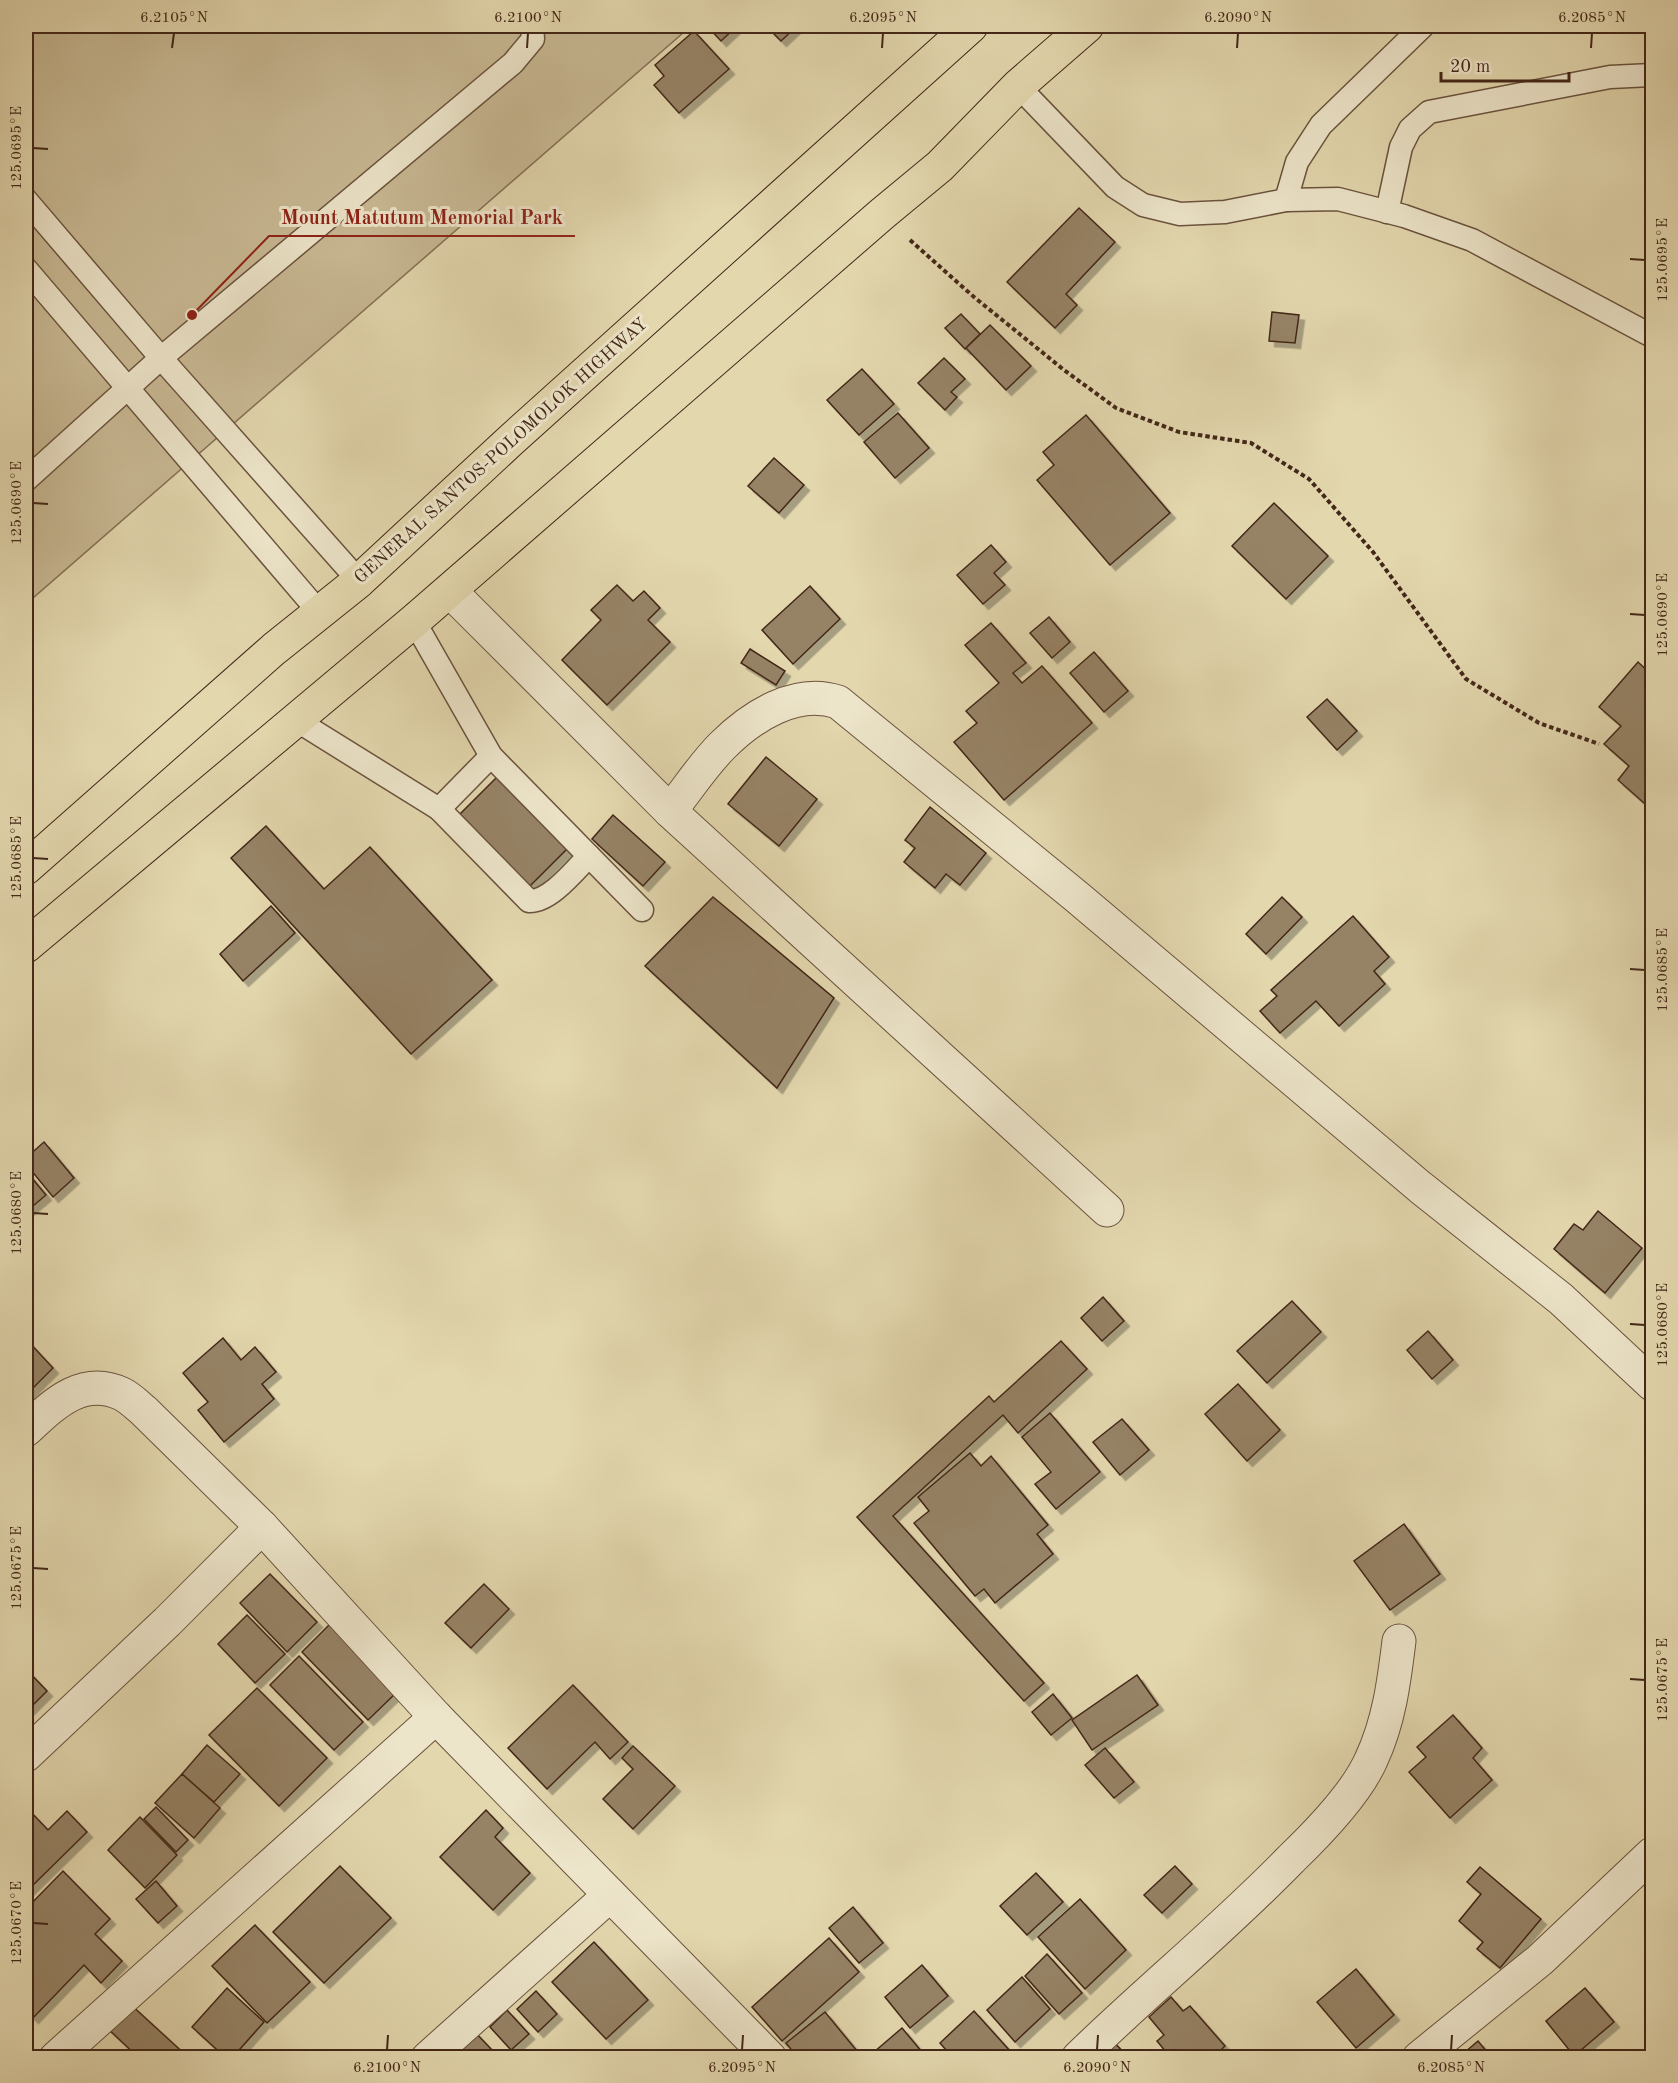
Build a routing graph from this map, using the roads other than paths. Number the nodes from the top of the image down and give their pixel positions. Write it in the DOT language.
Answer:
graph roads {
  1 [pos="532,26"];
  2 [pos="971,26"];
  3 [pos="1087,26"];
  4 [pos="1423,26"];
  5 [pos="1653,75"];
  6 [pos="1018,86"];
  7 [pos="26,200"];
  8 [pos="1286,200"];
  9 [pos="1387,212"];
  10 [pos="26,269"];
  11 [pos="1653,336"];
  12 [pos="161,358"];
  13 [pos="128,388"];
  14 [pos="26,480"];
  15 [pos="359,581"];
  16 [pos="450,591"];
  17 [pos="319,612"];
  18 [pos="414,621"];
  19 [pos="296,720"];
  20 [pos="491,756"];
  21 [pos="439,808"];
  22 [pos="670,811"];
  23 [pos="589,856"];
  24 [pos="26,868"];
  25 [pos="642,910"];
  26 [pos="26,946"];
  27 [pos="1107,1210"];
  28 [pos="1653,1384"];
  29 [pos="26,1430"];
  30 [pos="262,1527"];
  31 [pos="1399,1641"];
  32 [pos="436,1717"];
  33 [pos="26,1755"];
  34 [pos="1653,1854"];
  35 [pos="610,1895"];
  36 [pos="56,2058"];
  37 [pos="429,2058"];
  38 [pos="770,2058"];
  39 [pos="1078,2058"];
  40 [pos="1419,2058"];
  1 -- 12 [label="lane"];
  2 -- 15 [label="highway, GENERAL SANTOS-POLOMOLOK HIGHWAY"];
  3 -- 6 [label="highway"];
  4 -- 8 [label="lane"];
  5 -- 9 [label="lane"];
  6 -- 8 [label="lane"];
  6 -- 16 [label="highway"];
  7 -- 12 [label="lane"];
  8 -- 9 [label="lane"];
  9 -- 11 [label="lane"];
  10 -- 13 [label="lane"];
  12 -- 13 [label="lane"];
  12 -- 15 [label="lane"];
  13 -- 14 [label="lane"];
  13 -- 17 [label="lane"];
  15 -- 17 [label="highway, GENERAL SANTOS-POLOMOLOK HIGHWAY"];
  16 -- 18 [label="highway"];
  16 -- 22 [label="street"];
  17 -- 24 [label="highway, GENERAL SANTOS-POLOMOLOK HIGHWAY"];
  18 -- 19 [label="highway"];
  18 -- 20 [label="lane"];
  19 -- 21 [label="lane"];
  19 -- 26 [label="highway"];
  20 -- 21 [label="lane"];
  20 -- 23 [label="lane"];
  21 -- 23 [label="lane"];
  22 -- 27 [label="street"];
  22 -- 28 [label="street"];
  23 -- 25 [label="lane"];
  29 -- 30 [label="street"];
  30 -- 32 [label="street"];
  30 -- 33 [label="street"];
  31 -- 39 [label="street"];
  32 -- 35 [label="street"];
  32 -- 36 [label="street"];
  34 -- 40 [label="street"];
  35 -- 37 [label="street"];
  35 -- 38 [label="street"];
}
